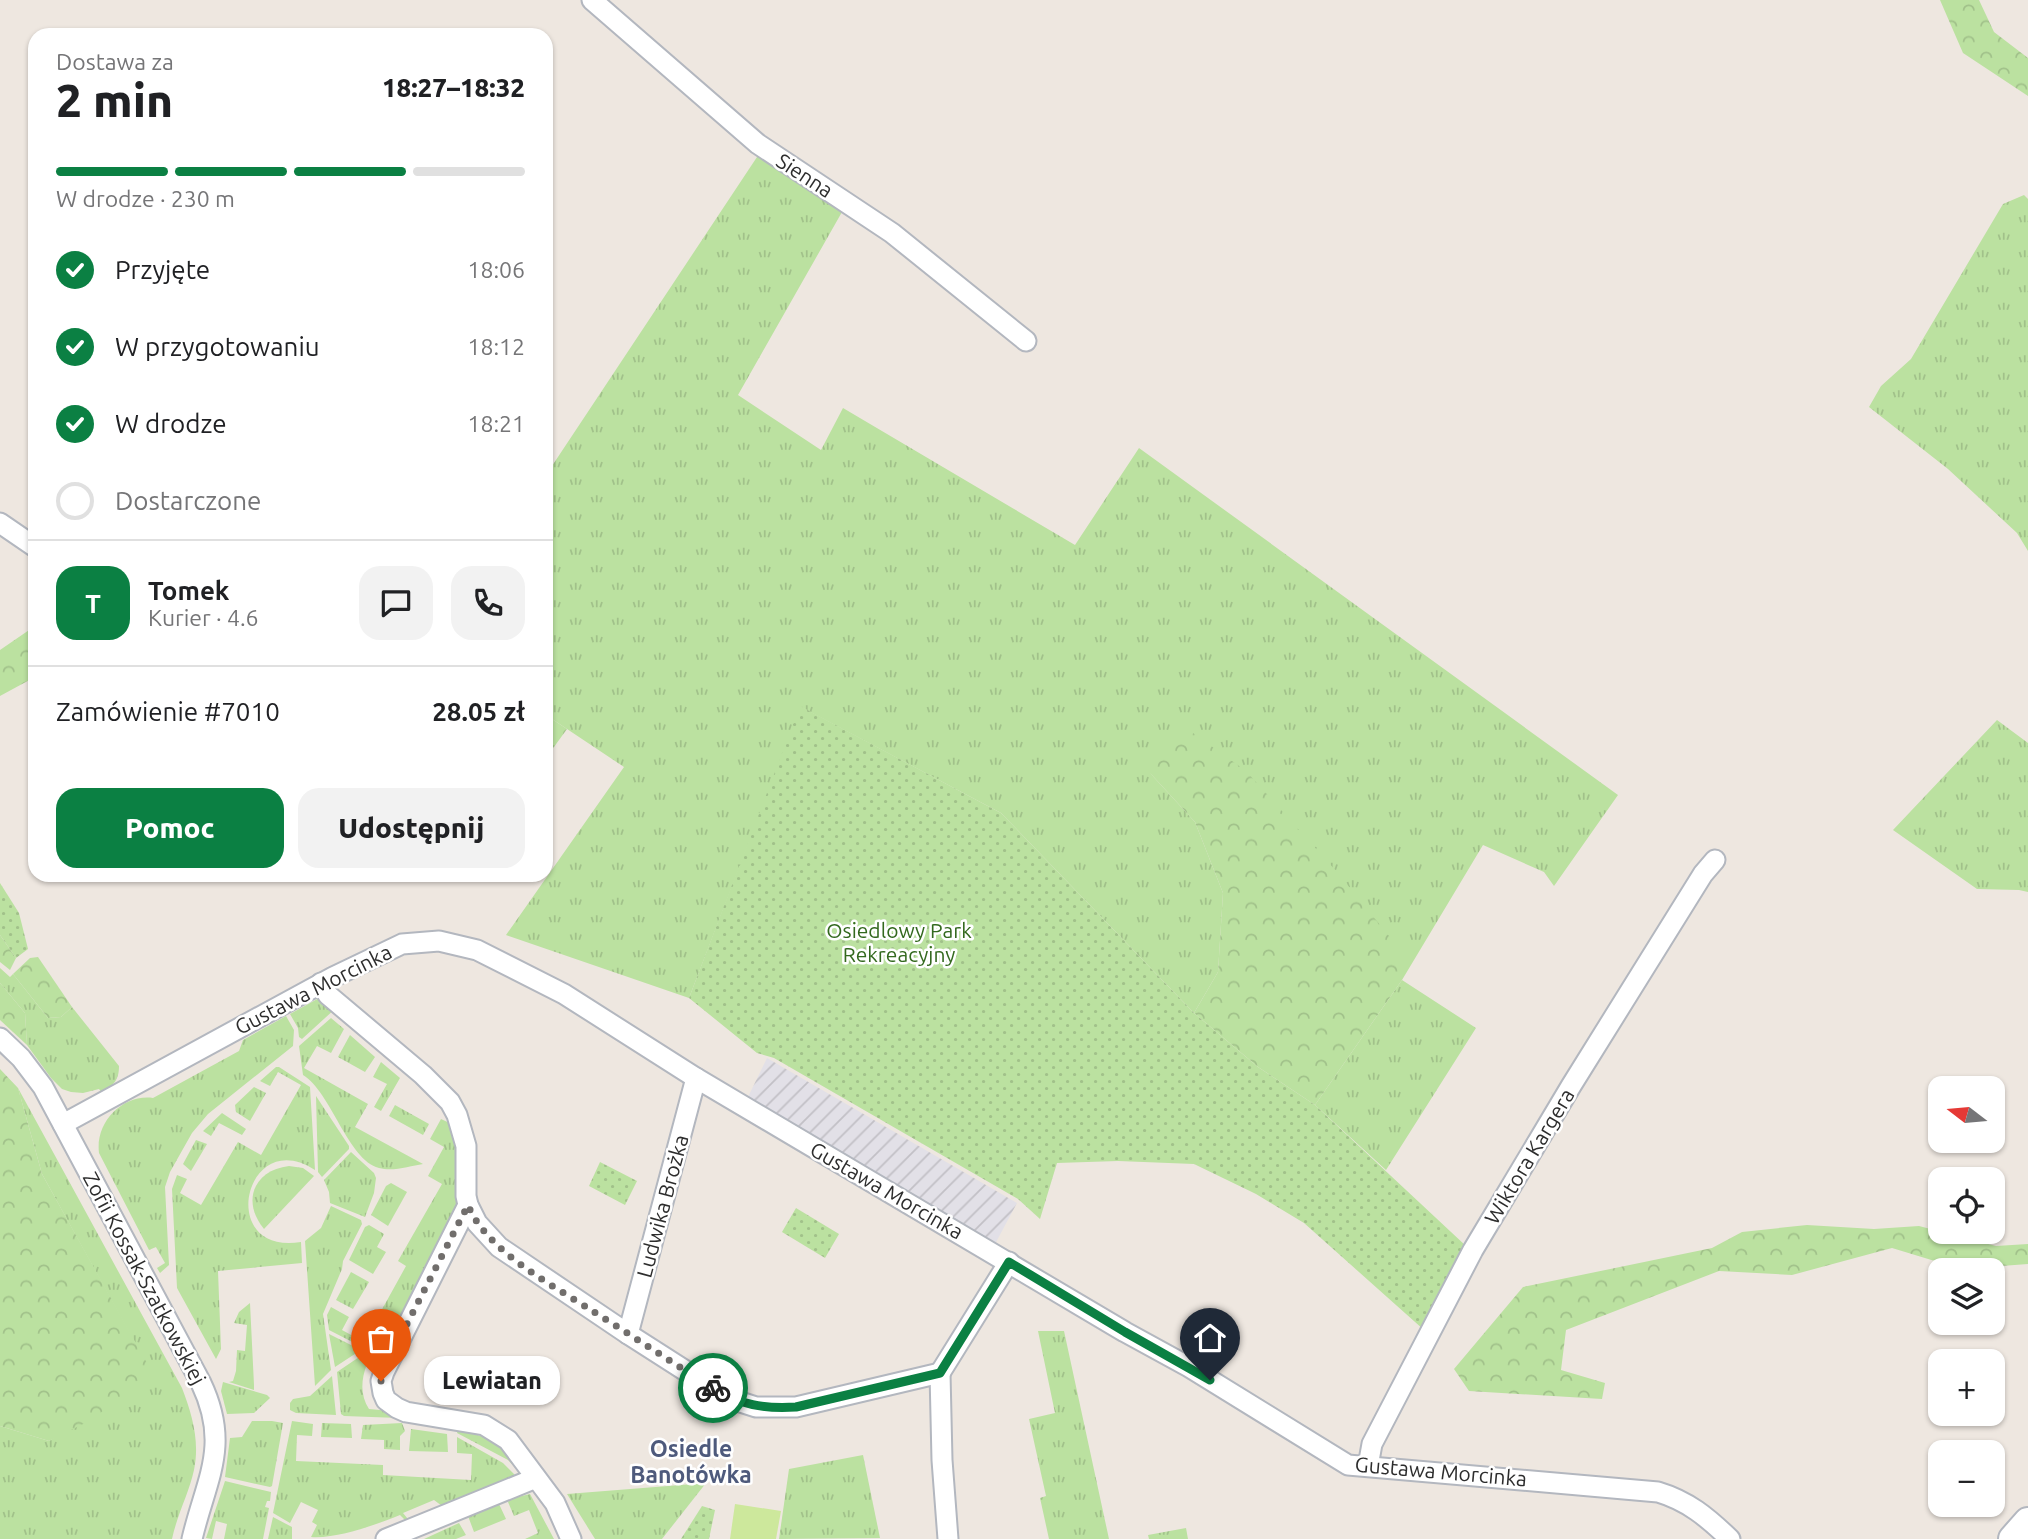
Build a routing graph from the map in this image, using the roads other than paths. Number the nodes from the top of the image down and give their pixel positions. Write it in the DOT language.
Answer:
graph roads {
  1 [pos="592,0"];
  2 [pos="1026,341"];
  3 [pos="0,523"];
  4 [pos="28,542"];
  5 [pos="1715,860"];
  6 [pos="321,983"];
  7 [pos="0,1038"];
  8 [pos="696,1078"];
  9 [pos="63,1124"];
  10 [pos="468,1205"];
  11 [pos="1009,1262"];
  12 [pos="628,1334"];
  13 [pos="940,1373"];
  14 [pos="1368,1466"];
  15 [pos="536,1478"];
  16 [pos="2028,1522"];
  17 [pos="568,1538"];
  18 [pos="192,1539"];
  19 [pos="386,1539"];
  20 [pos="948,1539"];
  21 [pos="1730,1539"];
  22 [pos="2013,1539"];
  1 -- 2 [label="street, Sienna"];
  3 -- 4 [label="street"];
  5 -- 14 [label="street, Wiktora Kargera"];
  6 -- 8 [label="street, Gustawa Morcinka"];
  6 -- 9 [label="street, Gustawa Morcinka"];
  6 -- 10 [label="street"];
  7 -- 9 [label="street, Zofii Kossak-Szatkowskiej"];
  8 -- 11 [label="street, Gustawa Morcinka"];
  8 -- 12 [label="street, Ludwika Brożka"];
  9 -- 18 [label="street, Zofii Kossak-Szatkowskiej"];
  10 -- 12 [label="street"];
  10 -- 15 [label="street"];
  11 -- 13 [label="street"];
  11 -- 14 [label="street, Gustawa Morcinka"];
  12 -- 13 [label="street"];
  13 -- 20 [label="street"];
  14 -- 21 [label="street, Gustawa Morcinka"];
  15 -- 17 [label="street"];
  15 -- 19 [label="street"];
  16 -- 22 [label="street"];
}
